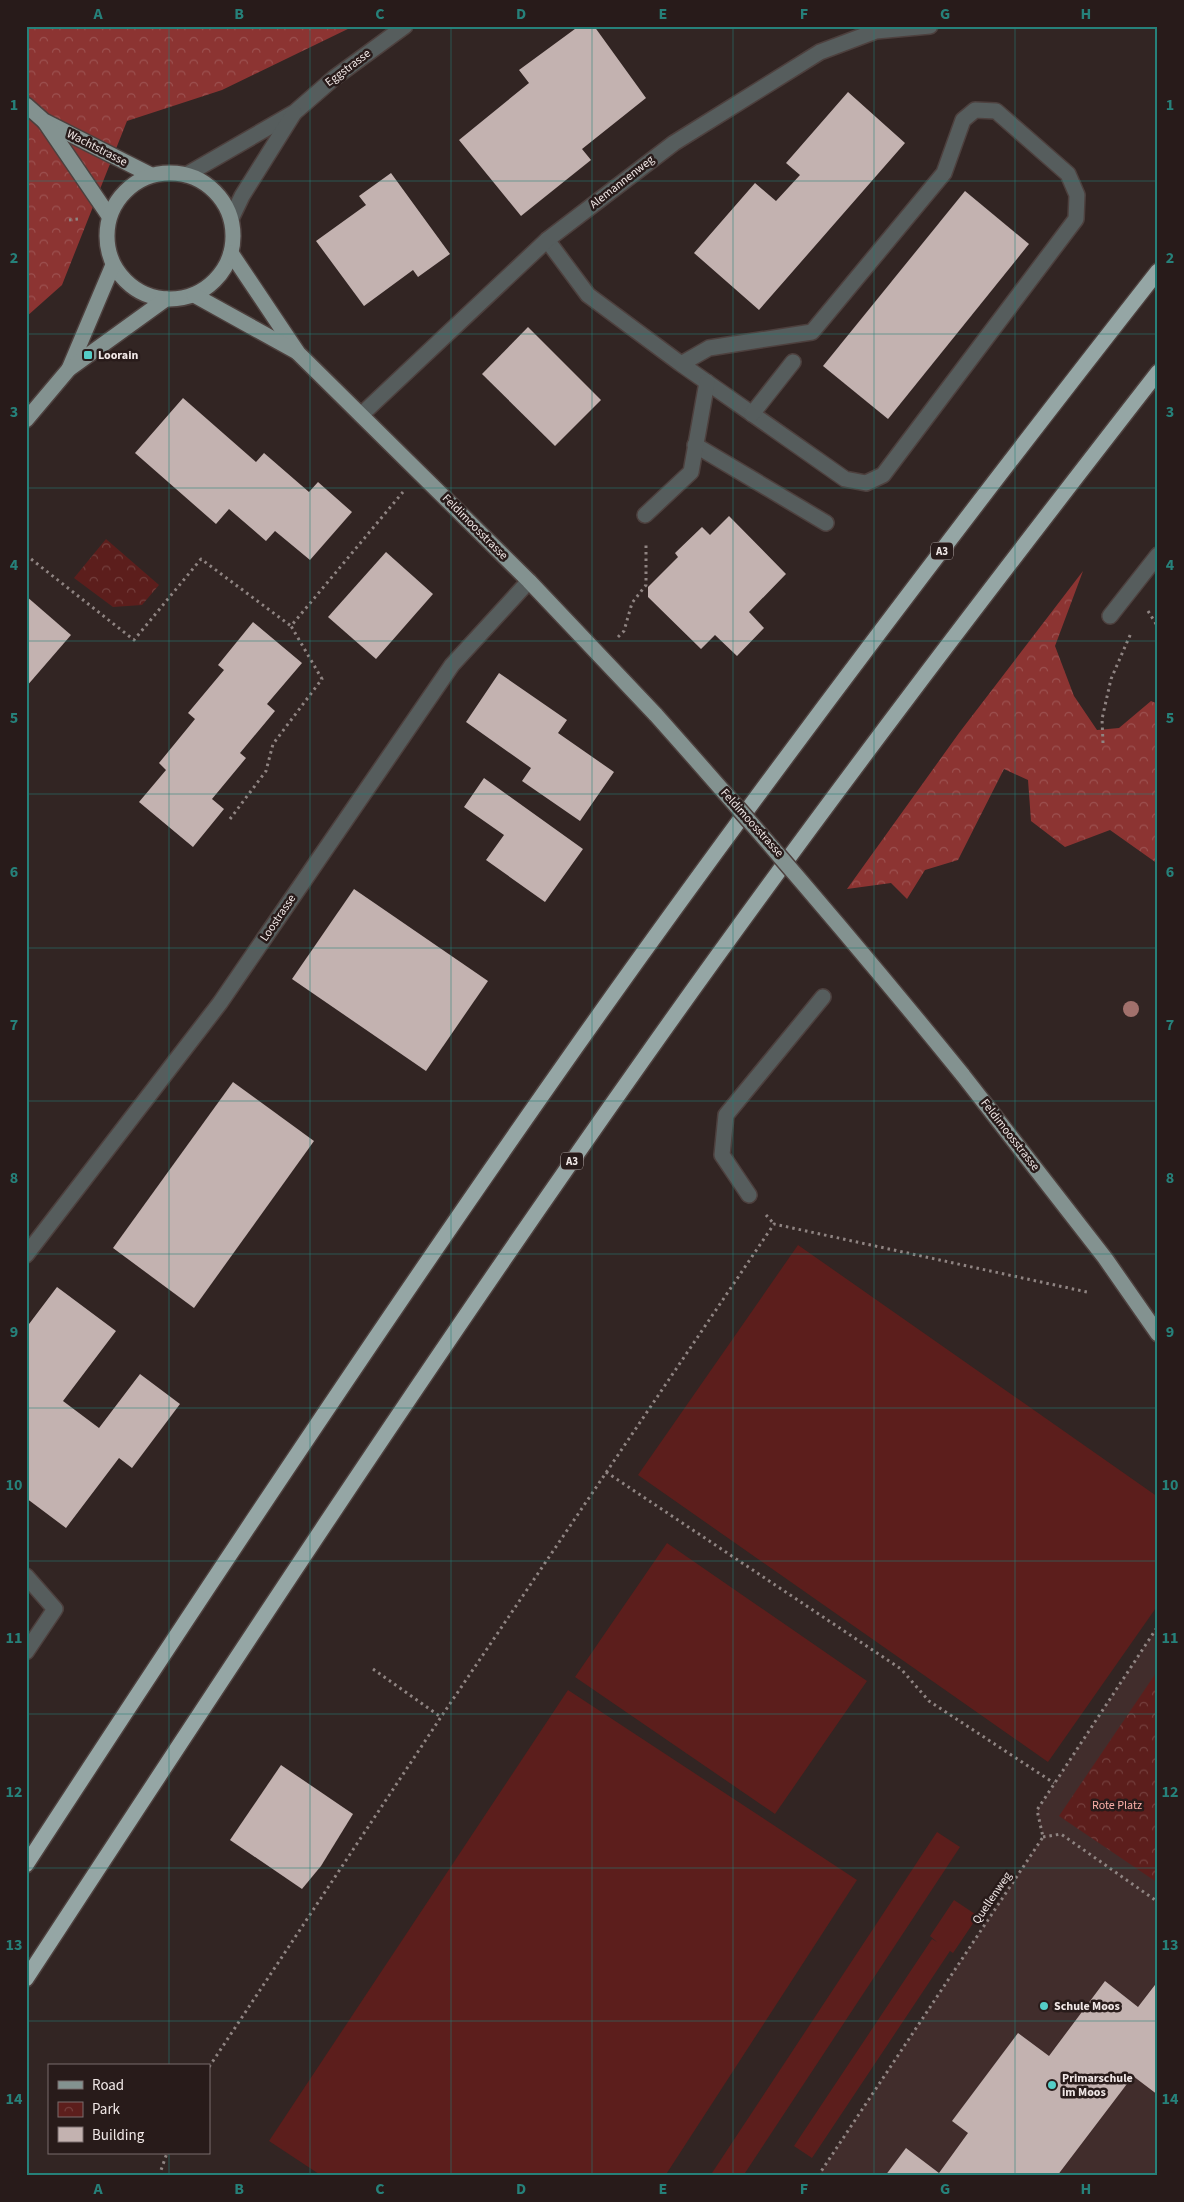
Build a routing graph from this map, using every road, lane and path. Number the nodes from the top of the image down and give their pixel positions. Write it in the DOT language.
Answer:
graph roads {
  1 [pos="405,26"];
  2 [pos="930,26"];
  3 [pos="26,105"];
  4 [pos="294,112"];
  5 [pos="44,121"];
  6 [pos="151,175"];
  7 [pos="186,175"];
  8 [pos="109,216"];
  9 [pos="231,219"];
  10 [pos="547,240"];
  11 [pos="231,253"];
  12 [pos="113,265"];
  13 [pos="1158,271"];
  14 [pos="194,295"];
  15 [pos="166,300"];
  16 [pos="298,353"];
  17 [pos="793,362"];
  18 [pos="681,364"];
  19 [pos="69,369"];
  20 [pos="1158,372"];
  21 [pos="707,382"];
  22 [pos="752,414"];
  23 [pos="361,415"];
  24 [pos="26,420"];
  25 [pos="695,445"];
  26 [pos="419,472"];
  27 [pos="646,515"];
  28 [pos="826,523"];
  29 [pos="26,554"];
  30 [pos="1158,555"];
  31 [pos="529,581"];
  32 [pos="1133,587"];
  33 [pos="1110,616"];
  34 [pos="291,626"];
  35 [pos="618,638"];
  36 [pos="1103,743"];
  37 [pos="230,819"];
  38 [pos="823,996"];
  39 [pos="749,1195"];
  40 [pos="26,1255"];
  41 [pos="1087,1292"];
  42 [pos="1158,1334"];
  43 [pos="606,1472"];
  44 [pos="26,1576"];
  45 [pos="1158,1626"];
  46 [pos="26,1652"];
  47 [pos="373,1669"];
  48 [pos="441,1716"];
  49 [pos="1054,1783"];
  50 [pos="1043,1837"];
  51 [pos="26,1865"];
  52 [pos="1158,1902"];
  53 [pos="26,1979"];
  54 [pos="210,2064"];
  55 [pos="167,2154"];
  56 [pos="159,2176"];
  57 [pos="818,2176"];
  1 -- 4 [label="street, Eggstrasse"];
  2 -- 10 [label="street, Alemannenweg"];
  3 -- 5 [label="main road, Wachtstrasse"];
  4 -- 7 [label="street, Eggstrasse"];
  4 -- 9 [label="street, Eggstrasse"];
  5 -- 6 [label="main road, Wachtstrasse"];
  5 -- 8 [label="main road, Wachtstrasse"];
  6 -- 7 [label="main road"];
  6 -- 8 [label="main road"];
  7 -- 9 [label="main road"];
  8 -- 12 [label="main road"];
  9 -- 11 [label="main road"];
  10 -- 18 [label="street"];
  10 -- 23 [label="street, Alemannenweg"];
  11 -- 14 [label="main road"];
  11 -- 16 [label="main road, Feldimoosstrasse"];
  12 -- 15 [label="main road"];
  12 -- 19 [label="main road"];
  13 -- 51 [label="highway, A3"];
  14 -- 15 [label="main road"];
  14 -- 16 [label="main road, Feldimoosstrasse"];
  15 -- 19 [label="main road"];
  16 -- 23 [label="main road, Feldimoosstrasse"];
  17 -- 22 [label="street"];
  18 -- 21 [label="street"];
  18 -- 22 [label="street"];
  19 -- 24 [label="main road"];
  20 -- 53 [label="highway, A3"];
  21 -- 22 [label="street"];
  21 -- 25 [label="street"];
  23 -- 26 [label="main road, Feldimoosstrasse"];
  25 -- 27 [label="street"];
  25 -- 28 [label="street"];
  26 -- 31 [label="main road, Feldimoosstrasse"];
  26 -- 34 [label="path"];
  27 -- 35 [label="path"];
  29 -- 34 [label="path"];
  30 -- 32 [label="street"];
  31 -- 40 [label="street, Loostrasse"];
  31 -- 42 [label="main road, Feldimoosstrasse, bridge"];
  32 -- 33 [label="street"];
  32 -- 36 [label="path"];
  34 -- 37 [label="path"];
  38 -- 39 [label="street"];
  41 -- 43 [label="path"];
  43 -- 48 [label="path"];
  43 -- 49 [label="path"];
  44 -- 46 [label="street"];
  45 -- 49 [label="path"];
  47 -- 48 [label="path"];
  48 -- 54 [label="path"];
  49 -- 50 [label="path"];
  50 -- 52 [label="path"];
  50 -- 57 [label="path, Quellenweg"];
  55 -- 56 [label="path"];
}
